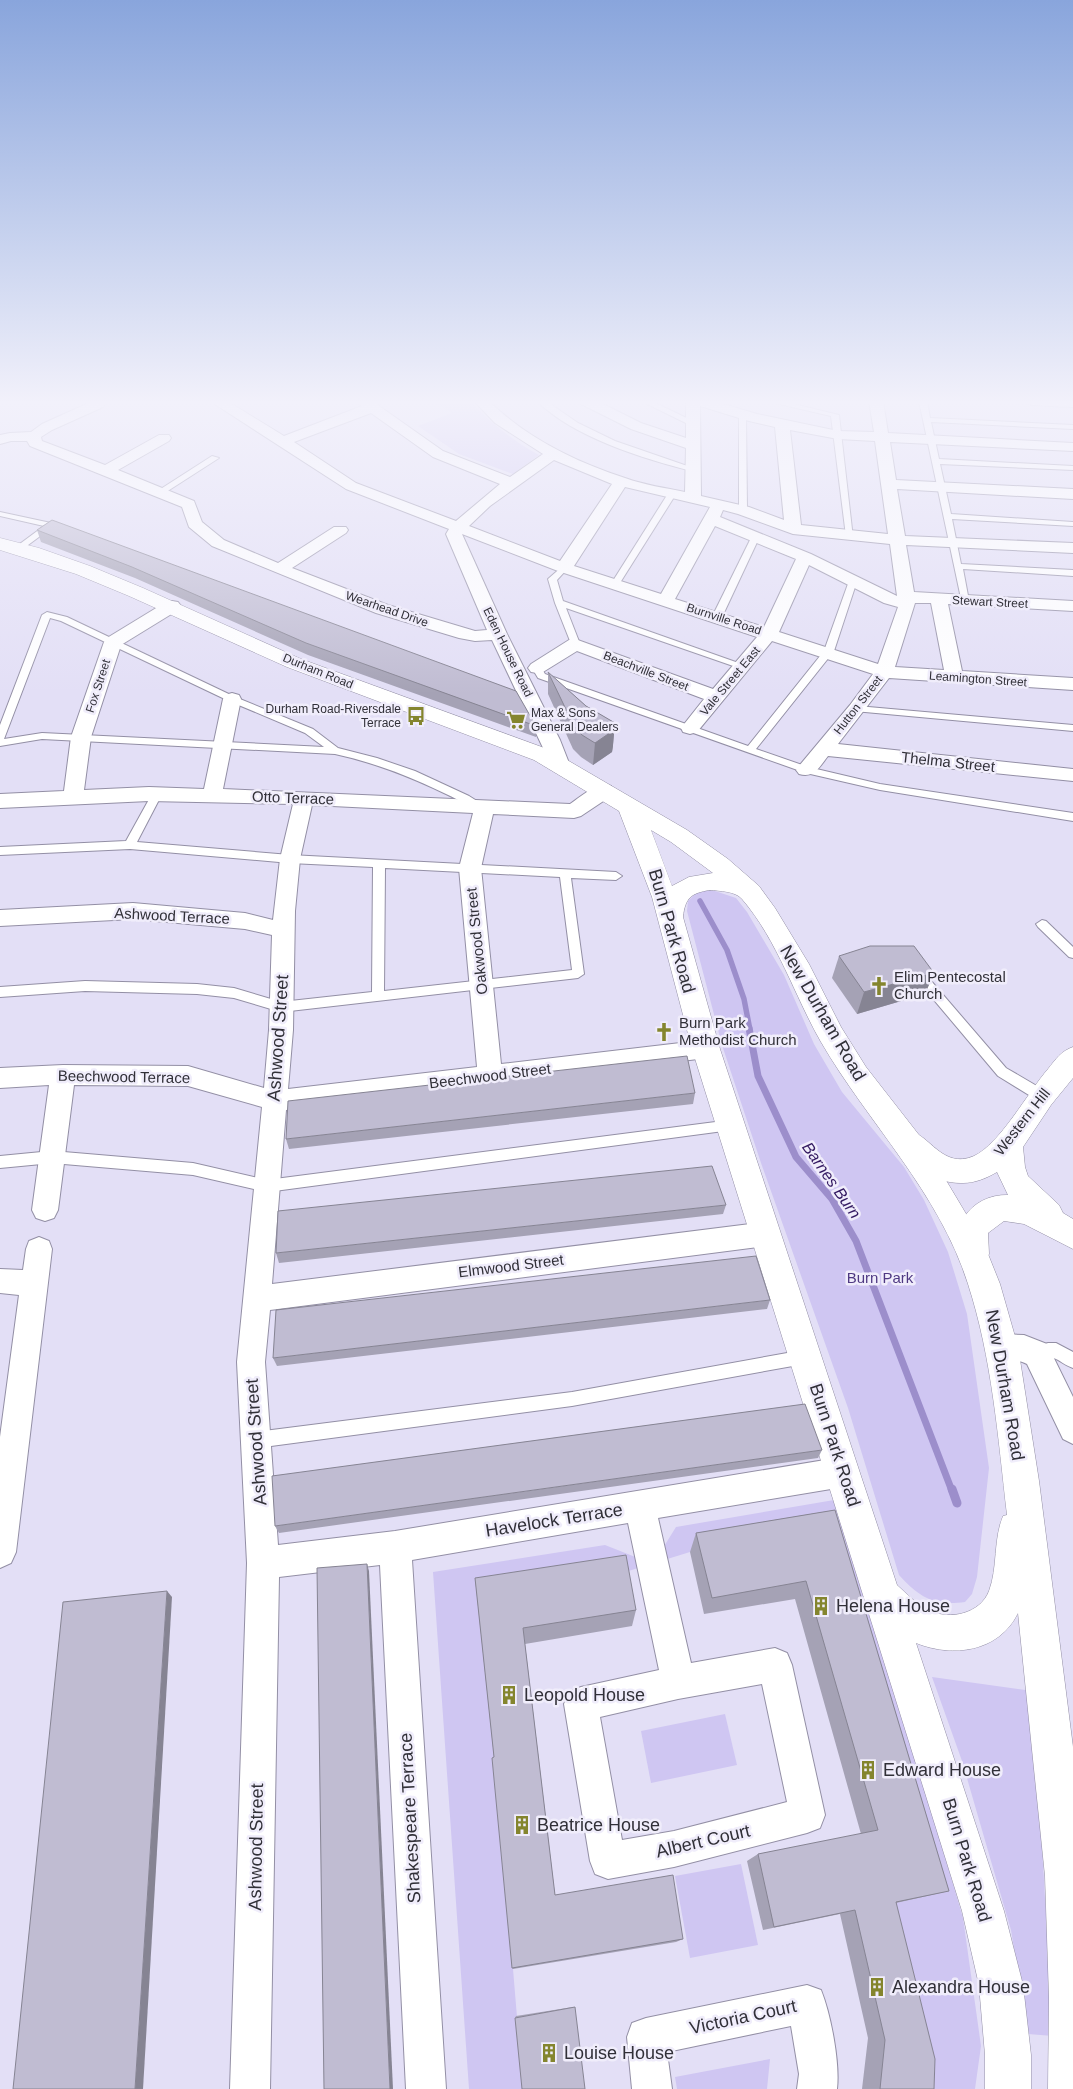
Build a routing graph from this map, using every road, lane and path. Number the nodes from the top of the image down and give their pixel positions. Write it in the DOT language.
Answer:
graph roads {
  1 [pos="176,498"];
  2 [pos="378,498"];
  3 [pos="492,498"];
  4 [pos="610,498"];
  5 [pos="669,498"];
  6 [pos="694,498"];
  7 [pos="743,498"];
  8 [pos="790,498"];
  9 [pos="846,498"];
  10 [pos="891,498"];
  11 [pos="944,498"];
  12 [pos="719,504"];
  13 [pos="743,510"];
  14 [pos="0,514"];
  15 [pos="947,516"];
  16 [pos="710,519"];
  17 [pos="1073,524"];
  18 [pos="793,528"];
  19 [pos="340,530"];
  20 [pos="457,535"];
  21 [pos="850,536"];
  22 [pos="756,538"];
  23 [pos="897,540"];
  24 [pos="953,542"];
  25 [pos="10,546"];
  26 [pos="1073,548"];
  27 [pos="805,557"];
  28 [pos="958,566"];
  29 [pos="564,568"];
  30 [pos="279,569"];
  31 [pos="1073,573"];
  32 [pos="853,581"];
  33 [pos="615,584"];
  34 [pos="666,600"];
  35 [pos="939,600"];
  36 [pos="906,601"];
  37 [pos="965,601"];
  38 [pos="559,603"];
  39 [pos="172,606"];
  40 [pos="1073,606"];
  41 [pos="718,617"];
  42 [pos="498,634"];
  43 [pos="769,634"];
  44 [pos="113,642"];
  45 [pos="575,644"];
  46 [pos="828,652"];
  47 [pos="742,666"];
  48 [pos="537,668"];
  49 [pos="884,672"];
  50 [pos="954,677"];
  51 [pos="1073,684"];
  52 [pos="515,697"];
  53 [pos="716,697"];
  54 [pos="232,699"];
  55 [pos="533,704"];
  56 [pos="857,709"];
  57 [pos="690,728"];
  58 [pos="1073,728"];
  59 [pos="81,737"];
  60 [pos="0,738"];
  61 [pos="0,743"];
  62 [pos="222,745"];
  63 [pos="751,749"];
  64 [pos="824,749"];
  65 [pos="335,751"];
  66 [pos="559,763"];
  67 [pos="806,770"];
  68 [pos="1073,775"];
  69 [pos="604,791"];
  70 [pos="156,794"];
  71 [pos="212,796"];
  72 [pos="73,797"];
  73 [pos="304,798"];
  74 [pos="0,801"];
  75 [pos="484,808"];
  76 [pos="630,809"];
  77 [pos="1073,816"];
  78 [pos="130,845"];
  79 [pos="0,851"];
  80 [pos="290,859"];
  81 [pos="379,864"];
  82 [pos="470,868"];
  83 [pos="565,874"];
  84 [pos="616,876"];
  85 [pos="750,892"];
  86 [pos="670,917"];
  87 [pos="0,918"];
  88 [pos="1042,924"];
  89 [pos="283,930"];
  90 [pos="1073,954"];
  91 [pos="922,978"];
  92 [pos="481,986"];
  93 [pos="0,992"];
  94 [pos="378,996"];
  95 [pos="281,1007"];
  96 [pos="706,1049"];
  97 [pos="1073,1058"];
  98 [pos="63,1075"];
  99 [pos="490,1076"];
  100 [pos="0,1078"];
  101 [pos="1042,1096"];
  102 [pos="274,1101"];
  103 [pos="731,1125"];
  104 [pos="909,1144"];
  105 [pos="1008,1144"];
  106 [pos="52,1157"];
  107 [pos="0,1162"];
  108 [pos="267,1186"];
  109 [pos="45,1210"];
  110 [pos="766,1234"];
  111 [pos="1073,1235"];
  112 [pos="39,1249"];
  113 [pos="973,1254"];
  114 [pos="0,1281"];
  115 [pos="34,1283"];
  116 [pos="256,1299"];
  117 [pos="1002,1347"];
  118 [pos="1037,1354"];
  119 [pos="806,1357"];
  120 [pos="1073,1361"];
  121 [pos="1073,1429"];
  122 [pos="256,1440"];
  123 [pos="843,1472"];
  124 [pos="1021,1481"];
  125 [pos="640,1506"];
  126 [pos="3,1512"];
  127 [pos="396,1546"];
  128 [pos="0,1552"];
  129 [pos="263,1563"];
  130 [pos="884,1598"];
  131 [pos="678,1682"];
  132 [pos="250,2089"];
  133 [pos="426,2089"];
  134 [pos="652,2089"];
  135 [pos="818,2089"];
  136 [pos="1008,2089"];
  137 [pos="1071,2089"];
  1 -- 30 [label="street, Wearhead Drive"];
  2 -- 20 [label="street, Burnville Road"];
  3 -- 20 [label="street"];
  4 -- 29 [label="street"];
  5 -- 33 [label="lane"];
  6 -- 12 [label="street"];
  7 -- 13 [label="lane"];
  8 -- 18 [label="street"];
  9 -- 21 [label="lane"];
  10 -- 23 [label="street"];
  11 -- 15 [label="lane"];
  12 -- 13 [label="street"];
  12 -- 16 [label="street"];
  13 -- 18 [label="street"];
  14 -- 25 [label="lane"];
  15 -- 17 [label="lane"];
  15 -- 24 [label="lane"];
  16 -- 22 [label="street, Stewart Street"];
  16 -- 34 [label="street"];
  18 -- 21 [label="street"];
  19 -- 30 [label="street"];
  20 -- 29 [label="street, Burnville Road"];
  20 -- 42 [label="street, Eden House Road"];
  21 -- 23 [label="street"];
  22 -- 27 [label="street, Stewart Street"];
  22 -- 41 [label="lane"];
  23 -- 24 [label="street"];
  23 -- 36 [label="street"];
  24 -- 26 [label="street"];
  24 -- 28 [label="lane"];
  25 -- 39 [label="main road, Durham Road"];
  27 -- 32 [label="street, Stewart Street"];
  27 -- 43 [label="street, Vale Street East"];
  28 -- 31 [label="lane"];
  28 -- 37 [label="lane"];
  29 -- 33 [label="street, Burnville Road"];
  29 -- 38 [label="lane"];
  30 -- 42 [label="street, Wearhead Drive"];
  32 -- 36 [label="street, Stewart Street"];
  32 -- 46 [label="lane"];
  33 -- 34 [label="street, Burnville Road"];
  34 -- 41 [label="street, Burnville Road"];
  35 -- 36 [label="street, Stewart Street"];
  35 -- 37 [label="street, Stewart Street"];
  35 -- 50 [label="street"];
  36 -- 49 [label="street, Hutton Street"];
  37 -- 40 [label="street, Stewart Street"];
  38 -- 45 [label="lane"];
  38 -- 47 [label="lane"];
  39 -- 44 [label="street, Fox Street"];
  39 -- 66 [label="main road, Durham Road"];
  41 -- 43 [label="street, Burnville Road"];
  42 -- 55 [label="street, Eden House Road"];
  43 -- 46 [label="street, Burnville Road"];
  43 -- 47 [label="street, Vale Street East"];
  44 -- 54 [label="lane"];
  44 -- 59 [label="street, Fox Street"];
  44 -- 60 [label="lane"];
  45 -- 48 [label="street"];
  45 -- 53 [label="street, Beachville Street"];
  46 -- 49 [label="street, Burnville Road"];
  46 -- 63 [label="lane"];
  47 -- 53 [label="street, Vale Street East"];
  48 -- 57 [label="lane"];
  49 -- 50 [label="street, Leamington Street"];
  49 -- 56 [label="street, Hutton Street"];
  50 -- 51 [label="street, Leamington Street"];
  52 -- 55 [label="lane"];
  53 -- 57 [label="street, Vale Street East"];
  54 -- 62 [label="street"];
  54 -- 65 [label="lane"];
  55 -- 66 [label="street, Eden House Road"];
  56 -- 58 [label="lane"];
  56 -- 64 [label="street, Hutton Street"];
  57 -- 63 [label="lane"];
  59 -- 61 [label="lane"];
  59 -- 62 [label="lane"];
  59 -- 72 [label="street, Fox Street"];
  62 -- 65 [label="lane"];
  62 -- 71 [label="street"];
  63 -- 67 [label="lane"];
  64 -- 67 [label="street, Hutton Street"];
  64 -- 68 [label="street, Thelma Street"];
  65 -- 75 [label="lane"];
  66 -- 69 [label="main road, Durham Road"];
  67 -- 77 [label="lane"];
  69 -- 75 [label="street, Otto Terrace"];
  69 -- 76 [label="main road, Durham Road"];
  70 -- 71 [label="street, Otto Terrace"];
  70 -- 72 [label="street, Otto Terrace"];
  70 -- 78 [label="lane"];
  71 -- 73 [label="street, Otto Terrace"];
  72 -- 74 [label="street, Otto Terrace"];
  73 -- 75 [label="street, Otto Terrace"];
  73 -- 80 [label="street, Ashwood Street"];
  75 -- 82 [label="street, Oakwood Street"];
  76 -- 85 [label="main road, New Durham Road"];
  76 -- 86 [label="main road, Burn Park Road"];
  78 -- 79 [label="lane"];
  78 -- 80 [label="lane"];
  80 -- 81 [label="lane"];
  80 -- 89 [label="street, Ashwood Street"];
  81 -- 82 [label="lane"];
  81 -- 94 [label="lane"];
  82 -- 83 [label="lane"];
  82 -- 92 [label="street, Oakwood Street"];
  83 -- 84 [label="lane"];
  83 -- 92 [label="lane"];
  85 -- 86 [label="main road"];
  85 -- 104 [label="main road, New Durham Road"];
  86 -- 96 [label="main road, Burn Park Road"];
  87 -- 89 [label="street, Ashwood Terrace"];
  88 -- 90 [label="lane"];
  89 -- 95 [label="street, Ashwood Street"];
  91 -- 101 [label="lane"];
  92 -- 94 [label="lane"];
  92 -- 99 [label="street, Oakwood Street"];
  93 -- 95 [label="lane"];
  94 -- 95 [label="lane"];
  95 -- 102 [label="street, Ashwood Street"];
  96 -- 99 [label="street, Beechwood Street"];
  96 -- 103 [label="main road, Burn Park Road"];
  97 -- 101 [label="main road, Western Hill"];
  98 -- 100 [label="street, Beechwood Terrace"];
  98 -- 102 [label="street, Beechwood Terrace"];
  98 -- 106 [label="street"];
  99 -- 102 [label="street, Beechwood Street"];
  101 -- 105 [label="main road, Western Hill"];
  102 -- 108 [label="street, Ashwood Street"];
  103 -- 108 [label="lane"];
  103 -- 110 [label="main road, Burn Park Road"];
  104 -- 105 [label="main road, Western Hill"];
  104 -- 113 [label="main road, New Durham Road"];
  105 -- 111 [label="main road"];
  106 -- 107 [label="lane"];
  106 -- 108 [label="lane"];
  106 -- 109 [label="street"];
  108 -- 116 [label="street, Ashwood Street"];
  110 -- 116 [label="street, Elmwood Street"];
  110 -- 119 [label="main road, Burn Park Road"];
  111 -- 113 [label="main road"];
  112 -- 115 [label="street"];
  113 -- 117 [label="main road, New Durham Road"];
  114 -- 115 [label="street"];
  115 -- 126 [label="street"];
  116 -- 122 [label="street, Ashwood Street"];
  117 -- 118 [label="street"];
  117 -- 124 [label="main road, New Durham Road"];
  118 -- 120 [label="lane"];
  118 -- 121 [label="street"];
  119 -- 122 [label="lane"];
  119 -- 123 [label="main road, Burn Park Road"];
  122 -- 129 [label="street, Ashwood Street"];
  123 -- 125 [label="street, Havelock Terrace"];
  123 -- 130 [label="main road, Burn Park Road"];
  124 -- 130 [label="main road"];
  124 -- 137 [label="main road, New Durham Road"];
  125 -- 127 [label="street, Havelock Terrace"];
  125 -- 131 [label="street"];
  126 -- 128 [label="street"];
  127 -- 129 [label="street, Havelock Terrace"];
  127 -- 133 [label="street, Shakespeare Terrace"];
  129 -- 132 [label="street, Ashwood Street"];
  130 -- 136 [label="main road, Burn Park Road"];
  131 -- 131 [label="street, Albert Court"];
  134 -- 135 [label="street, Victoria Court"];
}
